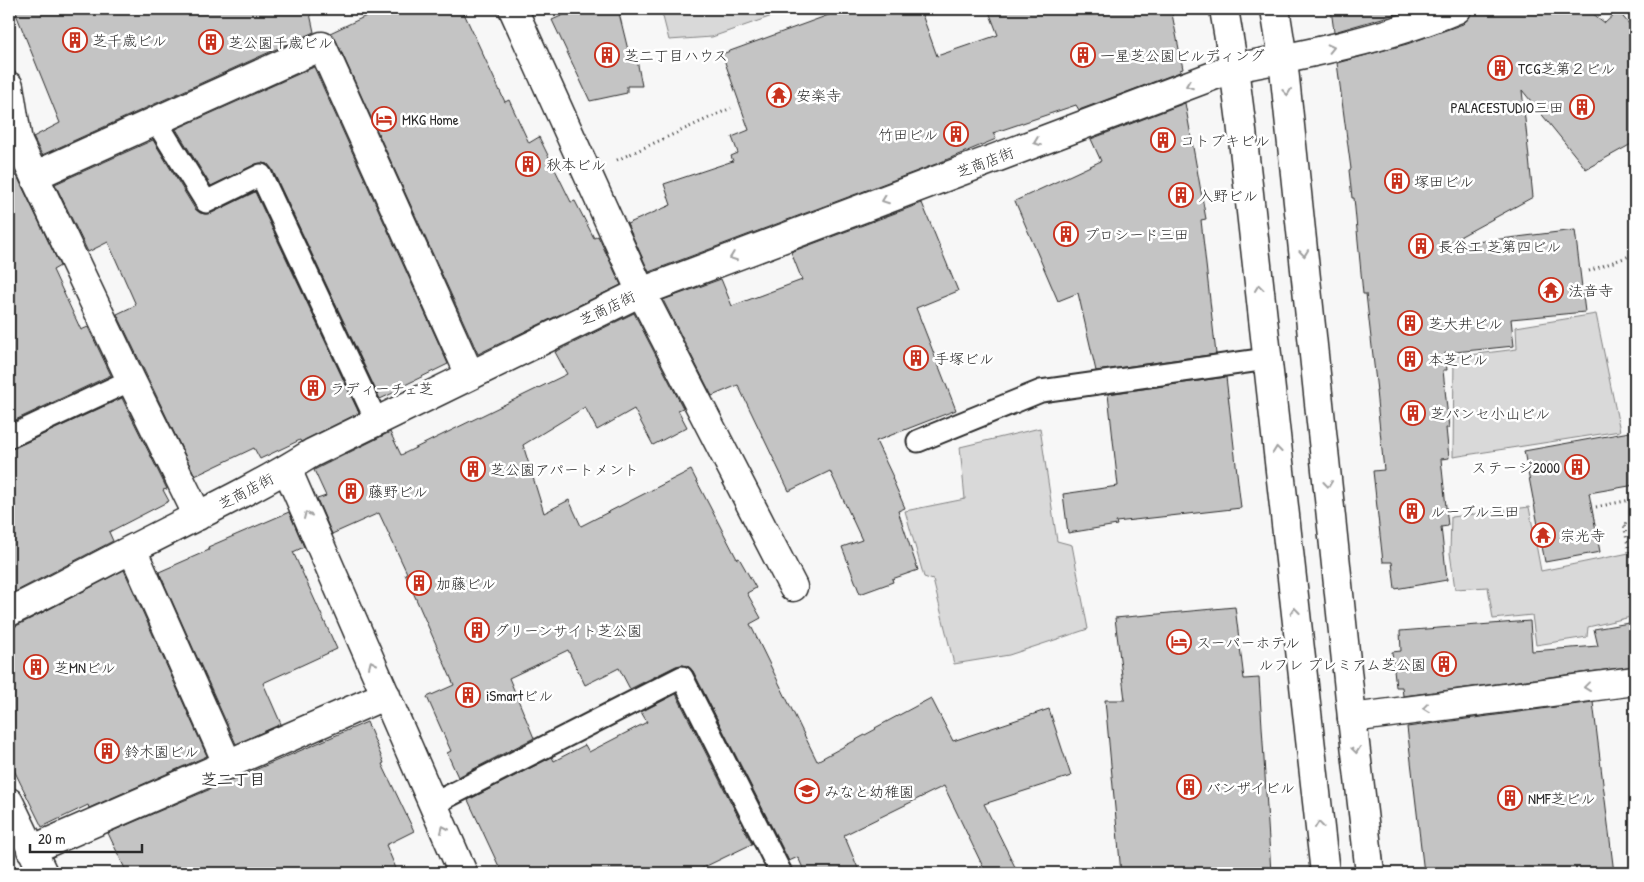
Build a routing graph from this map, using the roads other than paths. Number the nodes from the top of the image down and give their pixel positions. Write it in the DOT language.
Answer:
graph roads {
  1 [pos="513,9"];
  2 [pos="1224,9"];
  3 [pos="1275,9"];
  4 [pos="1457,9"];
  5 [pos="1283,59"];
  6 [pos="1234,68"];
  7 [pos="9,86"];
  8 [pos="156,121"];
  9 [pos="13,144"];
  10 [pos="34,176"];
  11 [pos="641,292"];
  12 [pos="1267,359"];
  13 [pos="470,376"];
  14 [pos="131,380"];
  15 [pos="377,422"];
  16 [pos="9,437"];
  17 [pos="918,441"];
  18 [pos="287,469"];
  19 [pos="198,516"];
  20 [pos="132,549"];
  21 [pos="793,587"];
  22 [pos="9,612"];
  23 [pos="1635,681"];
  24 [pos="386,695"];
  25 [pos="1352,718"];
  26 [pos="228,765"];
  27 [pos="9,802"];
  28 [pos="433,804"];
  29 [pos="37,862"];
  30 [pos="463,873"];
  31 [pos="781,873"];
  32 [pos="1325,873"];
  33 [pos="1370,873"];
  1 -- 11 [label="street"];
  2 -- 6 [label="street"];
  3 -- 5 [label="street"];
  5 -- 4 [label="street, 芝商店街, one-way"];
  5 -- 6 [label="street, 芝商店街"];
  5 -- 25 [label="street, one-way"];
  6 -- 11 [label="street, 芝商店街, one-way"];
  12 -- 6 [label="street, one-way"];
  7 -- 9 [label="street"];
  8 -- 10 [label="street"];
  8 -- 13 [label="street"];
  8 -- 15 [label="lane"];
  9 -- 10 [label="street"];
  10 -- 14 [label="street"];
  11 -- 13 [label="street, 芝商店街"];
  11 -- 21 [label="street"];
  12 -- 17 [label="lane"];
  32 -- 12 [label="street, one-way"];
  13 -- 15 [label="street, 芝商店街"];
  14 -- 16 [label="lane"];
  14 -- 19 [label="street"];
  15 -- 18 [label="street, 芝商店街"];
  18 -- 19 [label="street, 芝商店街"];
  24 -- 18 [label="street, one-way"];
  19 -- 20 [label="street, 芝商店街"];
  20 -- 22 [label="street, 芝商店街"];
  20 -- 26 [label="street"];
  23 -- 25 [label="street, one-way"];
  24 -- 26 [label="street"];
  24 -- 28 [label="street"];
  25 -- 33 [label="street, one-way"];
  26 -- 29 [label="street"];
  27 -- 29 [label="street"];
  30 -- 28 [label="street, one-way"];
  28 -- 31 [label="lane"];
}
